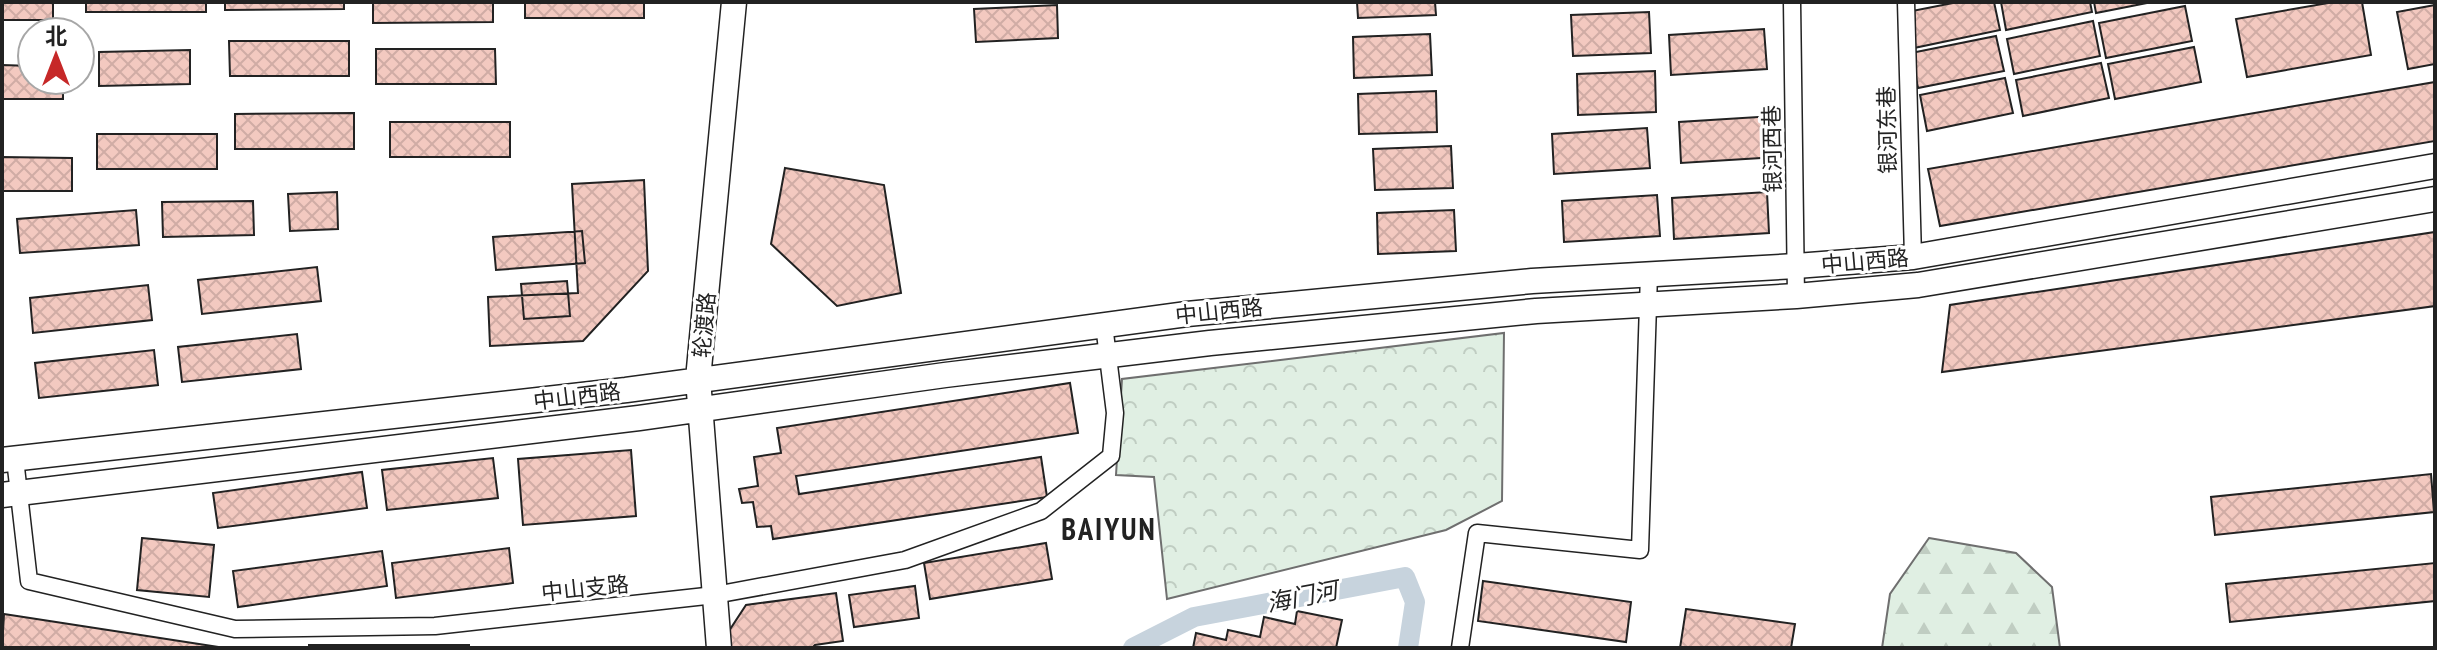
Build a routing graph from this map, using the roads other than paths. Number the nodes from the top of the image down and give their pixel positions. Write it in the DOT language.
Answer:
graph roads {
  1 [pos="734,2"];
  2 [pos="1792,2"];
  3 [pos="1906,2"];
  4 [pos="2435,166"];
  5 [pos="2435,199"];
  6 [pos="1913,257"];
  7 [pos="1796,266"];
  8 [pos="1649,274"];
  9 [pos="1796,296"];
  10 [pos="1647,305"];
  11 [pos="1104,325"];
  12 [pos="1108,355"];
  13 [pos="698,379"];
  14 [pos="700,410"];
  15 [pos="9,460"];
  16 [pos="10,494"];
  17 [pos="715,595"];
  18 [pos="719,648"];
  19 [pos="1460,648"];
  1 -- 13 [label="main road, 轮渡路"];
  2 -- 7 [label="street, 银河西巷"];
  3 -- 6 [label="street, 银河东巷"];
  4 -- 6 [label="main road, 中山西路"];
  5 -- 9 [label="main road, 中山西路"];
  6 -- 7 [label="main road, 中山西路"];
  7 -- 8 [label="main road, 中山西路"];
  7 -- 9 [label="street, 银河西巷"];
  8 -- 10 [label="street"];
  8 -- 11 [label="main road, 中山西路"];
  9 -- 10 [label="main road, 中山西路"];
  10 -- 12 [label="main road, 中山西路"];
  10 -- 19 [label="street"];
  11 -- 12 [label="street, 中山支路"];
  11 -- 13 [label="main road, 中山西路"];
  12 -- 14 [label="main road, 中山西路"];
  12 -- 17 [label="street, 中山支路"];
  13 -- 14 [label="main road, 轮渡路"];
  13 -- 15 [label="main road, 中山西路"];
  14 -- 16 [label="main road, 中山西路"];
  14 -- 17 [label="main road, 轮渡路"];
  15 -- 16 [label="street, 中山支路"];
  16 -- 17 [label="street, 中山支路"];
  17 -- 18 [label="main road, 轮渡路"];
}
